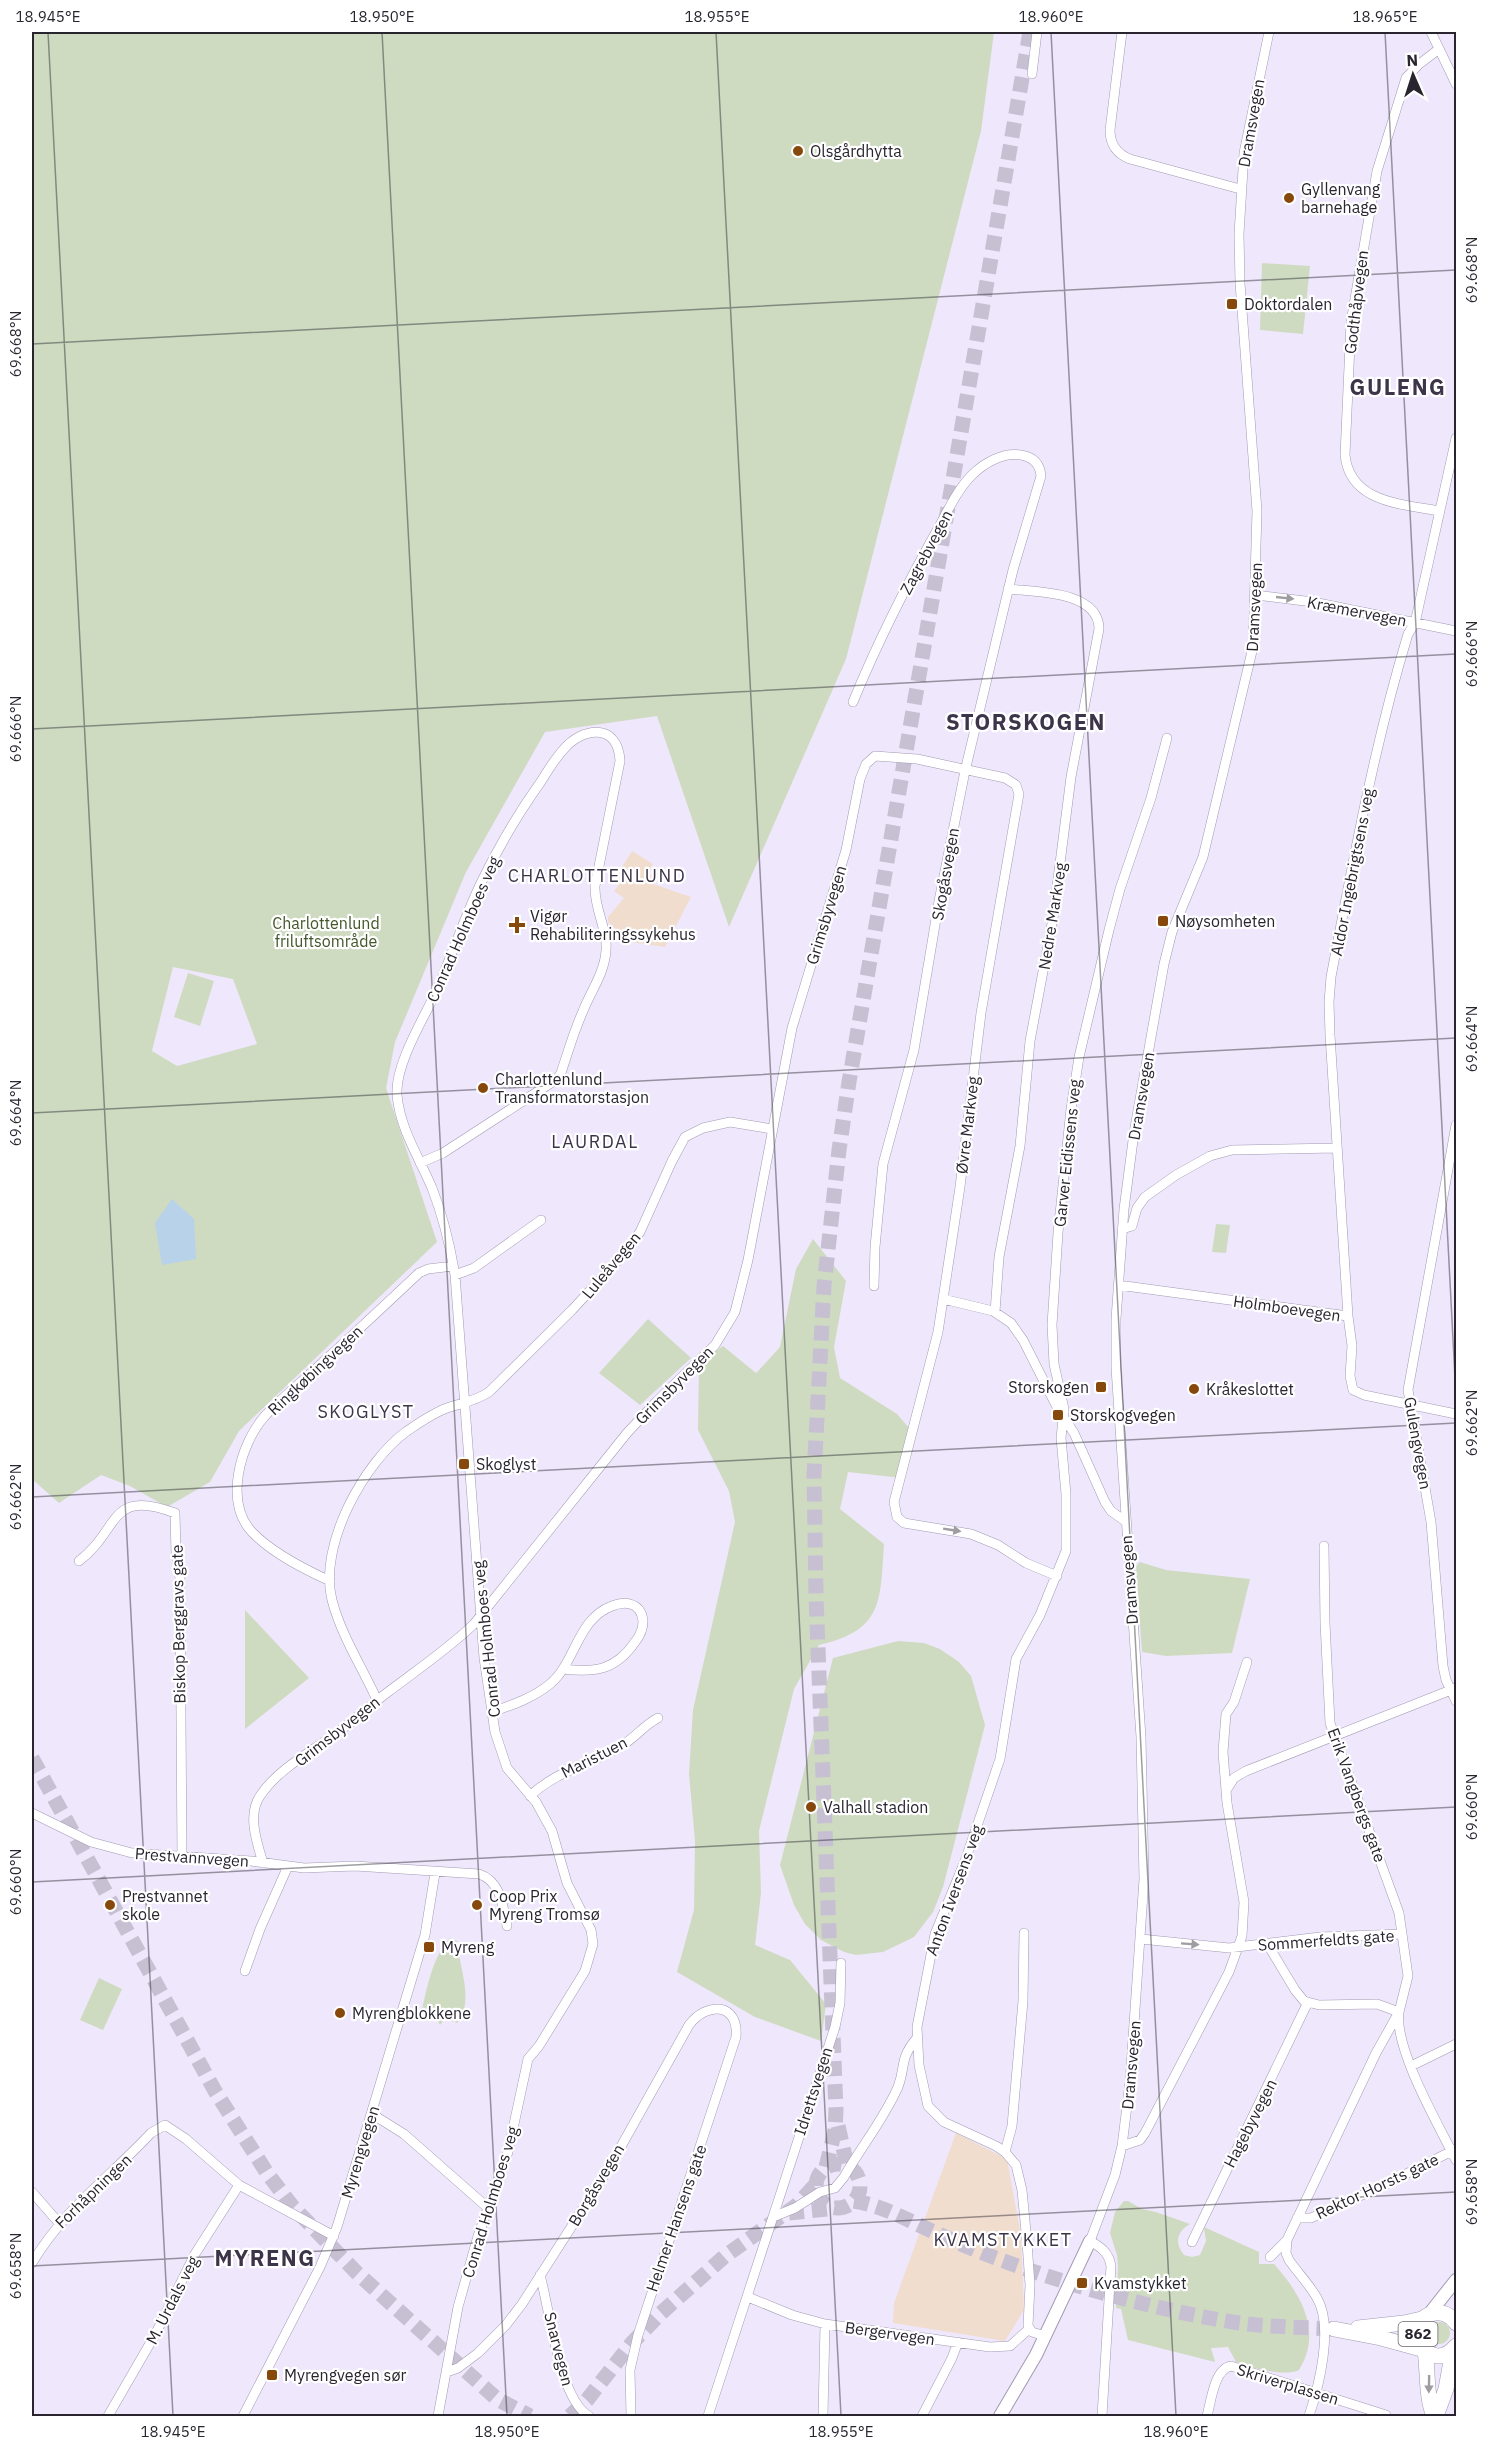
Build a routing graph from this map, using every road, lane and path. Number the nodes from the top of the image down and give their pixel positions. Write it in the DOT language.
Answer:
graph roads {
  1 [pos="1037,32"];
  2 [pos="1122,32"];
  3 [pos="1269,32"];
  4 [pos="1431,32"];
  5 [pos="1439,50"];
  6 [pos="1032,74"];
  7 [pos="1456,84"];
  8 [pos="1240,189"];
  9 [pos="1456,438"];
  10 [pos="1039,466"];
  11 [pos="1440,511"];
  12 [pos="1008,589"];
  13 [pos="1256,596"];
  14 [pos="1414,623"];
  15 [pos="1456,631"];
  16 [pos="853,702"];
  17 [pos="1167,738"];
  18 [pos="965,771"];
  19 [pos="1456,1125"];
  20 [pos="772,1129"];
  21 [pos="1337,1148"];
  22 [pos="1454,1150"];
  23 [pos="420,1163"];
  24 [pos="542,1220"];
  25 [pos="1122,1229"];
  26 [pos="454,1270"];
  27 [pos="1118,1285"];
  28 [pos="874,1286"];
  29 [pos="943,1299"];
  30 [pos="995,1312"];
  31 [pos="1348,1316"];
  32 [pos="464,1403"];
  33 [pos="1410,1406"];
  34 [pos="1456,1414"];
  35 [pos="1064,1418"];
  36 [pos="1125,1521"];
  37 [pos="1324,1546"];
  38 [pos="79,1561"];
  39 [pos="1058,1576"];
  40 [pos="330,1581"];
  41 [pos="482,1613"];
  42 [pos="1247,1662"];
  43 [pos="563,1669"];
  44 [pos="1454,1689"];
  45 [pos="377,1700"];
  46 [pos="1456,1701"];
  47 [pos="492,1712"];
  48 [pos="658,1718"];
  49 [pos="1334,1736"];
  50 [pos="1227,1789"];
  51 [pos="530,1796"];
  52 [pos="32,1813"];
  53 [pos="182,1857"];
  54 [pos="263,1863"];
  55 [pos="288,1866"];
  56 [pos="435,1873"];
  57 [pos="507,1926"];
  58 [pos="1024,1933"];
  59 [pos="1402,1934"];
  60 [pos="1141,1939"];
  61 [pos="1269,1945"];
  62 [pos="1239,1947"];
  63 [pos="842,1963"];
  64 [pos="245,1971"];
  65 [pos="1308,2002"];
  66 [pos="1399,2012"];
  67 [pos="735,2023"];
  68 [pos="916,2039"];
  69 [pos="1456,2043"];
  70 [pos="1411,2066"];
  71 [pos="372,2114"];
  72 [pos="1122,2146"];
  73 [pos="1005,2152"];
  74 [pos="1455,2153"];
  75 [pos="239,2185"];
  76 [pos="32,2192"];
  77 [pos="488,2208"];
  78 [pos="772,2217"];
  79 [pos="1297,2218"];
  80 [pos="59,2223"];
  81 [pos="334,2236"];
  82 [pos="1287,2240"];
  83 [pos="1089,2241"];
  84 [pos="1192,2242"];
  85 [pos="1270,2257"];
  86 [pos="32,2263"];
  87 [pos="540,2276"];
  88 [pos="1456,2280"];
  89 [pos="748,2297"];
  90 [pos="1426,2318"];
  91 [pos="1456,2323"];
  92 [pos="825,2324"];
  93 [pos="1029,2329"];
  94 [pos="1044,2337"];
  95 [pos="958,2342"];
  96 [pos="1456,2349"];
  97 [pos="1425,2350"];
  98 [pos="1223,2356"];
  99 [pos="1226,2367"];
  100 [pos="447,2372"];
  101 [pos="1317,2392"];
  102 [pos="1386,2415"];
  103 [pos="108,2416"];
  104 [pos="243,2416"];
  105 [pos="438,2416"];
  106 [pos="589,2416"];
  107 [pos="631,2416"];
  108 [pos="708,2416"];
  109 [pos="823,2416"];
  110 [pos="922,2416"];
  111 [pos="1000,2416"];
  112 [pos="1102,2416"];
  113 [pos="1207,2416"];
  114 [pos="1309,2416"];
  115 [pos="1435,2416"];
  1 -- 6 [label="street"];
  2 -- 8 [label="street"];
  3 -- 8 [label="street, Dramsvegen"];
  4 -- 5 [label="street"];
  5 -- 7 [label="street"];
  5 -- 11 [label="street, Godthåpvegen"];
  8 -- 13 [label="street, Dramsvegen"];
  9 -- 11 [label="street, Aldor Ingebrigtsens veg"];
  10 -- 12 [label="street, Skogåsvegen"];
  10 -- 16 [label="street, Zagrebvegen"];
  11 -- 14 [label="street, Aldor Ingebrigtsens veg"];
  12 -- 18 [label="street, Skogåsvegen"];
  12 -- 30 [label="street, Nedre Markveg"];
  13 -- 14 [label="street, Kræmervegen, one-way"];
  13 -- 25 [label="street, Dramsvegen"];
  14 -- 15 [label="street, Kræmervegen"];
  14 -- 21 [label="street, Aldor Ingebrigtsens veg"];
  17 -- 35 [label="street, Garver Eidissens veg"];
  18 -- 20 [label="street, Grimsbyvegen"];
  18 -- 28 [label="street, Skogåsvegen"];
  18 -- 29 [label="street, Øvre Markveg"];
  19 -- 22 [label="street, Gulengvegen"];
  20 -- 32 [label="street, Luleåvegen"];
  20 -- 41 [label="street, Grimsbyvegen"];
  21 -- 25 [label="street"];
  21 -- 31 [label="street, Aldor Ingebrigtsens veg"];
  22 -- 33 [label="street, Gulengvegen"];
  23 -- 23 [label="street, Conrad Holmboes veg"];
  23 -- 26 [label="street, Conrad Holmboes veg"];
  24 -- 26 [label="street"];
  25 -- 27 [label="street, Dramsvegen"];
  26 -- 32 [label="street, Conrad Holmboes veg"];
  26 -- 40 [label="street, Ringkøbingvegen"];
  27 -- 31 [label="street, Holmboevegen"];
  27 -- 36 [label="street, Dramsvegen"];
  29 -- 30 [label="street"];
  29 -- 39 [label="street, Øvre Markveg, one-way"];
  30 -- 35 [label="street"];
  31 -- 33 [label="street, Holmboevegen"];
  32 -- 40 [label="street, Luleåvegen"];
  32 -- 41 [label="street, Conrad Holmboes veg"];
  33 -- 34 [label="street, Holmboevegen"];
  33 -- 44 [label="street, Gulengvegen"];
  35 -- 36 [label="street"];
  35 -- 39 [label="street, Garver Eidissens veg"];
  36 -- 60 [label="street, Dramsvegen"];
  37 -- 49 [label="street, Erik Vangbergs gate"];
  38 -- 53 [label="street, Biskop Berggravs gate"];
  39 -- 68 [label="street, Anton Iversens veg"];
  40 -- 45 [label="street, Luleåvegen"];
  41 -- 45 [label="street, Grimsbyvegen"];
  41 -- 47 [label="street, Conrad Holmboes veg"];
  42 -- 50 [label="street"];
  43 -- 43 [label="street"];
  43 -- 47 [label="street"];
  44 -- 46 [label="street, Gulengvegen"];
  44 -- 49 [label="street"];
  45 -- 54 [label="street, Grimsbyvegen"];
  47 -- 51 [label="street, Conrad Holmboes veg"];
  48 -- 51 [label="street, Maristuen"];
  49 -- 50 [label="street"];
  49 -- 59 [label="street, Erik Vangbergs gate"];
  50 -- 62 [label="street"];
  51 -- 77 [label="street, Conrad Holmboes veg"];
  52 -- 53 [label="street, Prestvannvegen"];
  53 -- 54 [label="street, Prestvannvegen"];
  54 -- 55 [label="street, Prestvannvegen"];
  55 -- 56 [label="street, Prestvannvegen"];
  55 -- 64 [label="street"];
  56 -- 57 [label="street, Prestvannvegen"];
  56 -- 71 [label="street, Myrengvegen"];
  58 -- 73 [label="street"];
  59 -- 61 [label="street, Sommerfeldts gate"];
  59 -- 66 [label="street, Sommerfeldts gate"];
  60 -- 62 [label="street, one-way"];
  60 -- 72 [label="street, Dramsvegen"];
  61 -- 62 [label="street, Sommerfeldts gate"];
  61 -- 65 [label="street"];
  62 -- 72 [label="street, Sommerfeldts gate"];
  63 -- 78 [label="street, Idrettsvegen"];
  65 -- 66 [label="street"];
  65 -- 84 [label="street, Hagebyvegen"];
  66 -- 70 [label="street"];
  66 -- 79 [label="street, Sommerfeldts gate"];
  67 -- 87 [label="street, Borgåsvegen"];
  67 -- 107 [label="street, Helmer Hansens gate"];
  68 -- 73 [label="street, Anton Iversens veg"];
  68 -- 78 [label="street"];
  69 -- 70 [label="street"];
  70 -- 74 [label="street"];
  71 -- 77 [label="street"];
  71 -- 81 [label="street, Myrengvegen"];
  72 -- 83 [label="street, Dramsvegen"];
  73 -- 93 [label="street"];
  74 -- 79 [label="street, Rektor Horsts gate"];
  75 -- 80 [label="street, Forhåpningen"];
  75 -- 81 [label="street"];
  75 -- 103 [label="street, M. Urdals veg"];
  76 -- 80 [label="street"];
  77 -- 100 [label="street, Conrad Holmboes veg"];
  78 -- 89 [label="street, Idrettsvegen"];
  79 -- 82 [label="street, Sommerfeldts gate"];
  80 -- 86 [label="street, Forhåpningen"];
  81 -- 104 [label="street, Myrengvegen"];
  82 -- 85 [label="street, Sommerfeldts gate"];
  82 -- 101 [label="street"];
  83 -- 94 [label="street"];
  83 -- 112 [label="street"];
  87 -- 100 [label="street, Borgåsvegen"];
  87 -- 106 [label="street, Snarvegen"];
  88 -- 90 [label="street"];
  89 -- 92 [label="street, Bergervegen"];
  89 -- 108 [label="street, Idrettsvegen"];
  90 -- 91 [label="main road, 862"];
  90 -- 97 [label="main road, 862"];
  90 -- 97 [label="main road, 862"];
  92 -- 95 [label="street, Bergervegen"];
  92 -- 109 [label="street"];
  93 -- 94 [label="street"];
  93 -- 95 [label="street, Bergervegen"];
  94 -- 111 [label="street"];
  95 -- 110 [label="street"];
  96 -- 97 [label="main road, 862"];
  96 -- 115 [label="main road, 862"];
  97 -- 115 [label="main road, 862, one-way"];
  98 -- 99 [label="street"];
  99 -- 101 [label="street, Skriverplassen"];
  99 -- 113 [label="street"];
  100 -- 105 [label="street, Conrad Holmboes veg"];
  101 -- 102 [label="street, Skriverplassen"];
  101 -- 114 [label="street"];
}
